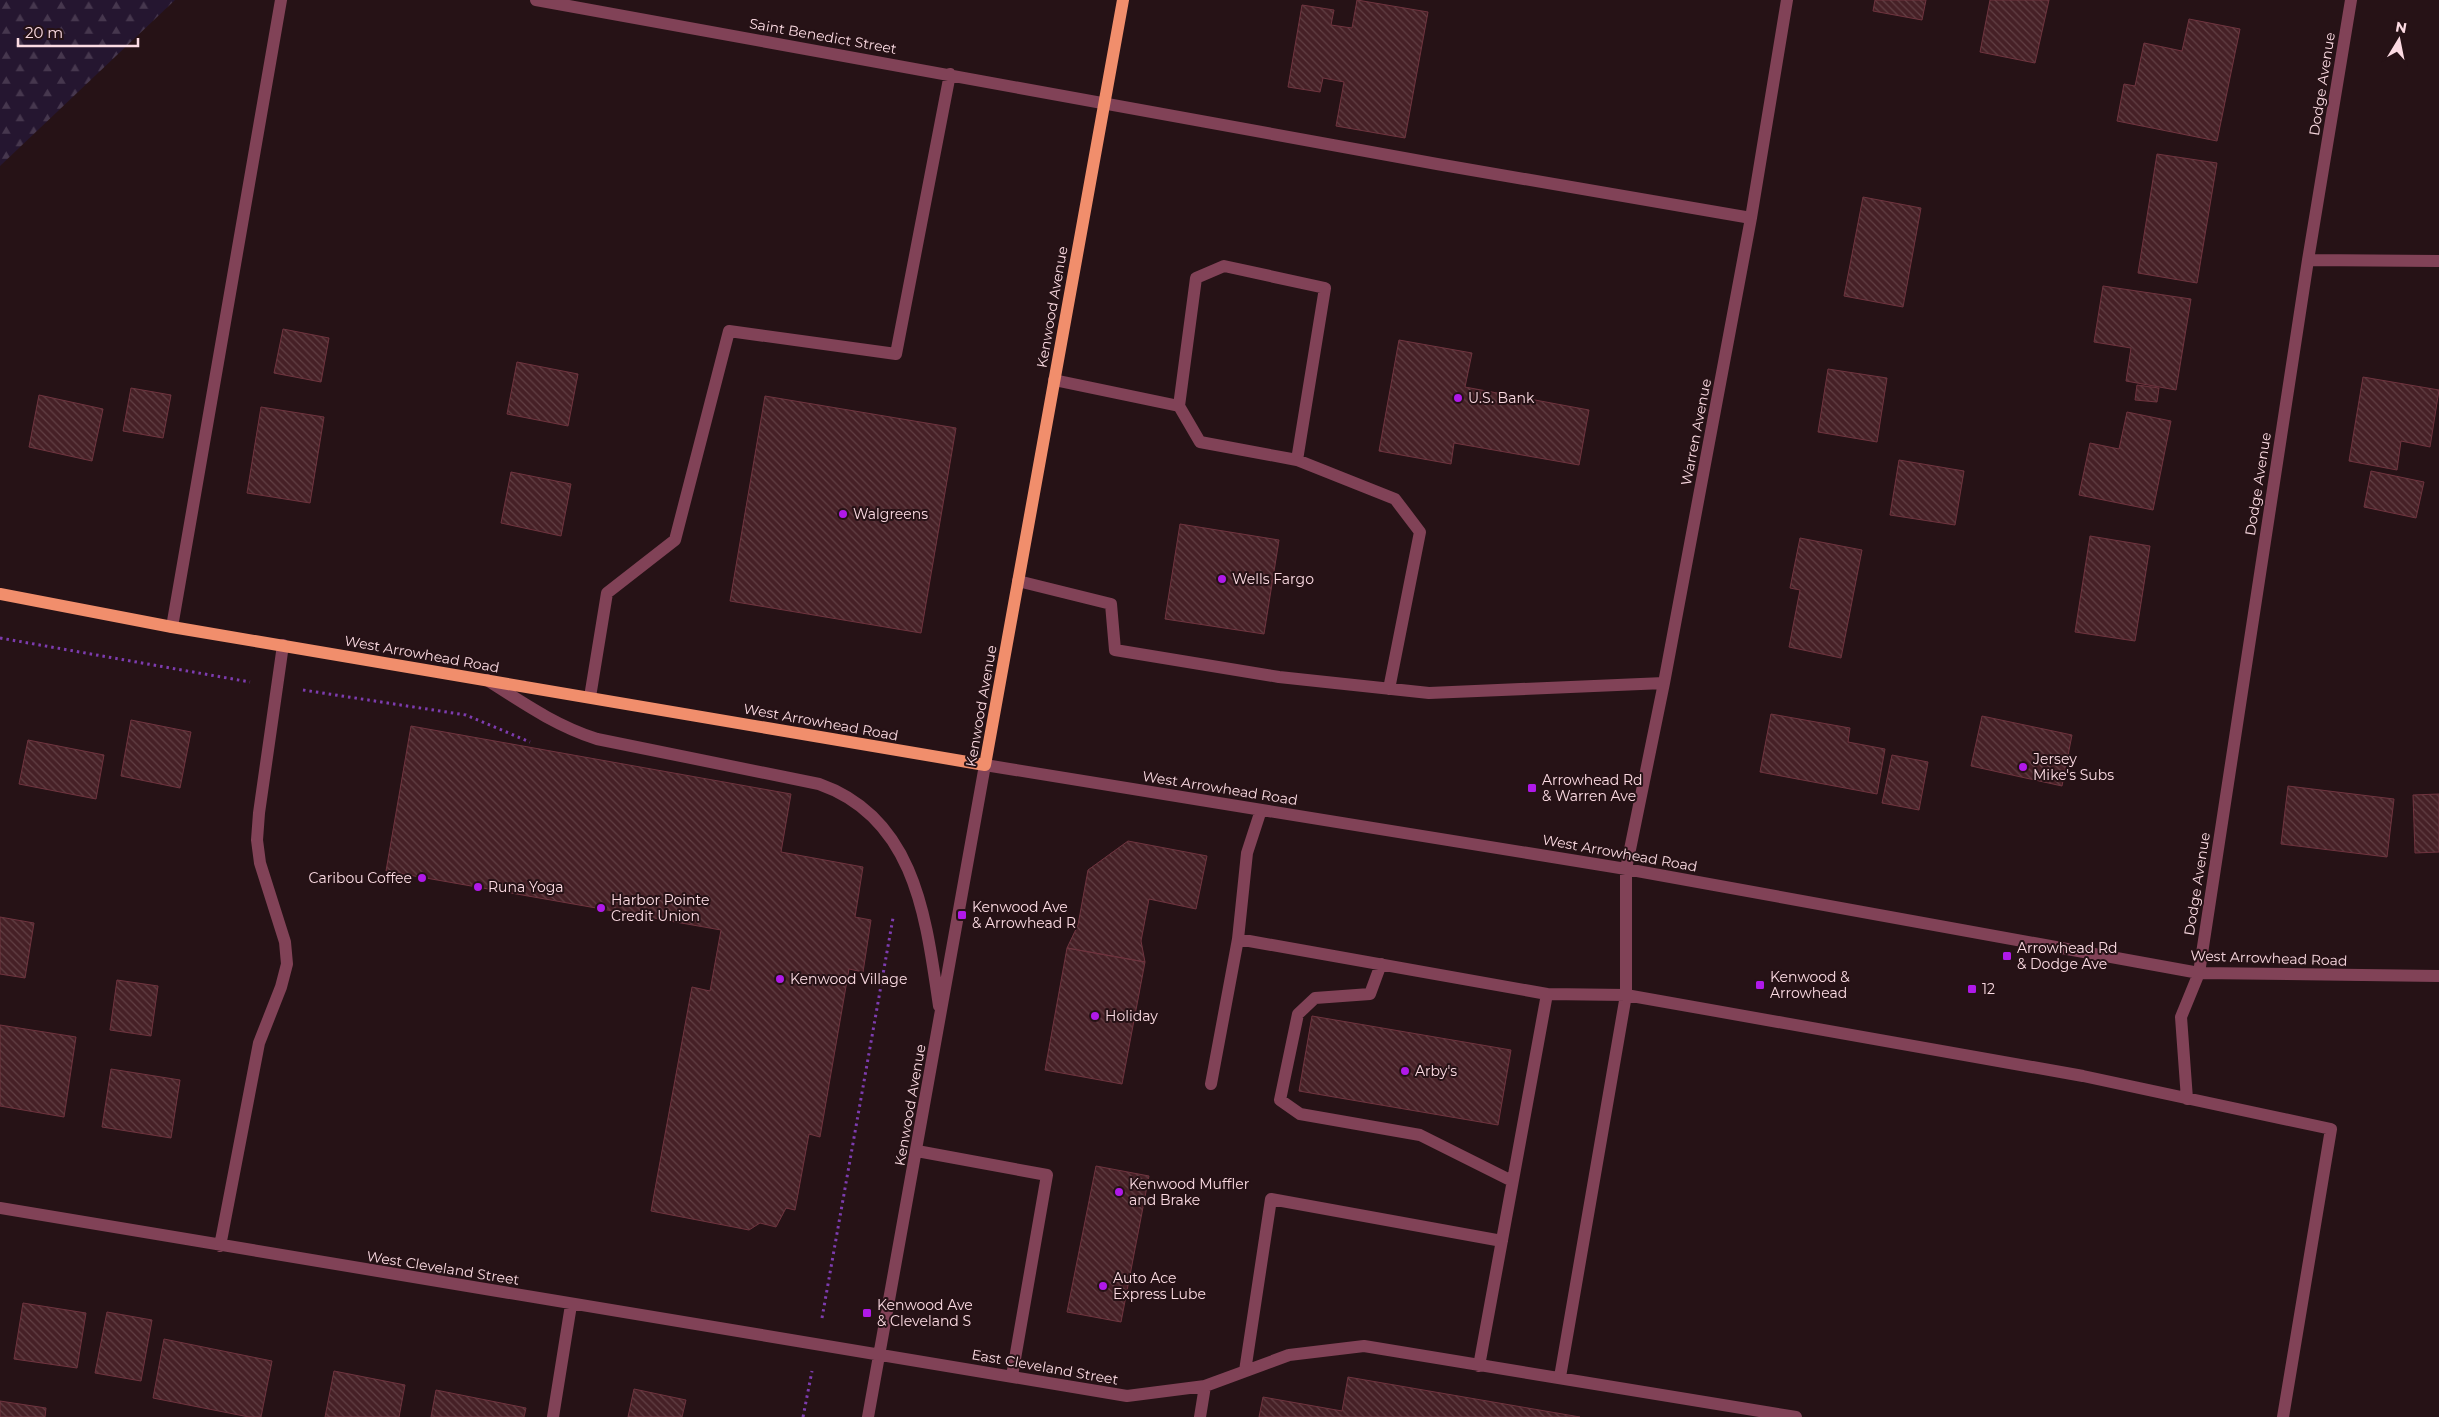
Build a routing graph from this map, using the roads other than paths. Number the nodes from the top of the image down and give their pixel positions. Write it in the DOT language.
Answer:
graph roads {
  1 [pos="281,0"];
  2 [pos="536,0"];
  3 [pos="1123,0"];
  4 [pos="1787,0"];
  5 [pos="2351,0"];
  6 [pos="950,74"];
  7 [pos="1104,102"];
  8 [pos="1751,218"];
  9 [pos="2308,260"];
  10 [pos="2439,261"];
  11 [pos="1054,380"];
  12 [pos="1179,406"];
  13 [pos="1297,460"];
  14 [pos="1018,581"];
  15 [pos="0,594"];
  16 [pos="172,626"];
  17 [pos="283,646"];
  18 [pos="487,680"];
  19 [pos="1664,683"];
  20 [pos="1389,689"];
  21 [pos="590,698"];
  22 [pos="986,765"];
  23 [pos="1260,810"];
  24 [pos="1626,869"];
  25 [pos="1238,938"];
  26 [pos="1381,964"];
  27 [pos="2198,973"];
  28 [pos="2439,976"];
  29 [pos="1548,994"];
  30 [pos="1626,995"];
  31 [pos="941,1016"];
  32 [pos="1211,1084"];
  33 [pos="2186,1099"];
  34 [pos="917,1151"];
  35 [pos="1512,1180"];
  36 [pos="0,1208"];
  37 [pos="1502,1241"];
  38 [pos="220,1246"];
  39 [pos="571,1305"];
  40 [pos="881,1354"];
  41 [pos="1479,1366"];
  42 [pos="1245,1371"];
  43 [pos="1012,1376"];
  44 [pos="1560,1377"];
  45 [pos="1205,1386"];
  46 [pos="553,1417"];
  47 [pos="868,1417"];
  48 [pos="1200,1417"];
  49 [pos="1796,1417"];
  50 [pos="2283,1417"];
  1 -- 16 [label="street"];
  2 -- 6 [label="street, Saint Benedict Street"];
  3 -- 7 [label="main road, Kenwood Avenue"];
  4 -- 8 [label="street, Warren Avenue"];
  5 -- 9 [label="street, Dodge Avenue"];
  6 -- 7 [label="street, Saint Benedict Street"];
  6 -- 21 [label="street"];
  7 -- 8 [label="street, Saint Benedict Street"];
  7 -- 11 [label="main road, Kenwood Avenue"];
  8 -- 19 [label="street, Warren Avenue"];
  9 -- 10 [label="street"];
  9 -- 27 [label="street, Dodge Avenue"];
  11 -- 12 [label="street"];
  11 -- 14 [label="main road, Kenwood Avenue"];
  12 -- 13 [label="street"];
  12 -- 13 [label="street"];
  13 -- 20 [label="street"];
  14 -- 20 [label="street"];
  14 -- 22 [label="main road, Kenwood Avenue"];
  15 -- 16 [label="main road, West Arrowhead Road"];
  16 -- 17 [label="main road, West Arrowhead Road"];
  17 -- 18 [label="main road, West Arrowhead Road"];
  17 -- 38 [label="street"];
  18 -- 21 [label="main road, West Arrowhead Road"];
  18 -- 31 [label="street"];
  19 -- 20 [label="street"];
  19 -- 24 [label="street, Warren Avenue"];
  21 -- 22 [label="main road, West Arrowhead Road"];
  22 -- 23 [label="street, West Arrowhead Road"];
  22 -- 31 [label="street, Kenwood Avenue"];
  23 -- 24 [label="street, West Arrowhead Road"];
  23 -- 25 [label="street"];
  24 -- 27 [label="street, West Arrowhead Road"];
  24 -- 30 [label="street, Warren Avenue"];
  25 -- 26 [label="street"];
  25 -- 32 [label="street"];
  26 -- 29 [label="street"];
  26 -- 35 [label="street"];
  27 -- 28 [label="street, West Arrowhead Road"];
  27 -- 33 [label="street, Dodge Avenue"];
  29 -- 30 [label="street"];
  29 -- 35 [label="street"];
  30 -- 33 [label="street"];
  30 -- 44 [label="street, Warren Avenue"];
  31 -- 34 [label="street, Kenwood Avenue"];
  33 -- 50 [label="street"];
  34 -- 40 [label="street, Kenwood Avenue"];
  34 -- 43 [label="street"];
  35 -- 37 [label="street"];
  36 -- 38 [label="street, West Cleveland Street"];
  37 -- 41 [label="street"];
  37 -- 42 [label="street"];
  38 -- 39 [label="street, West Cleveland Street"];
  39 -- 40 [label="street, West Cleveland Street"];
  39 -- 46 [label="street"];
  40 -- 43 [label="street, East Cleveland Street"];
  40 -- 47 [label="street, Kenwood Avenue"];
  41 -- 42 [label="street, East Cleveland Street"];
  41 -- 44 [label="street, East Cleveland Street"];
  42 -- 45 [label="street, East Cleveland Street"];
  43 -- 45 [label="street, East Cleveland Street"];
  44 -- 49 [label="street, East Cleveland Street"];
  45 -- 48 [label="street"];
}
